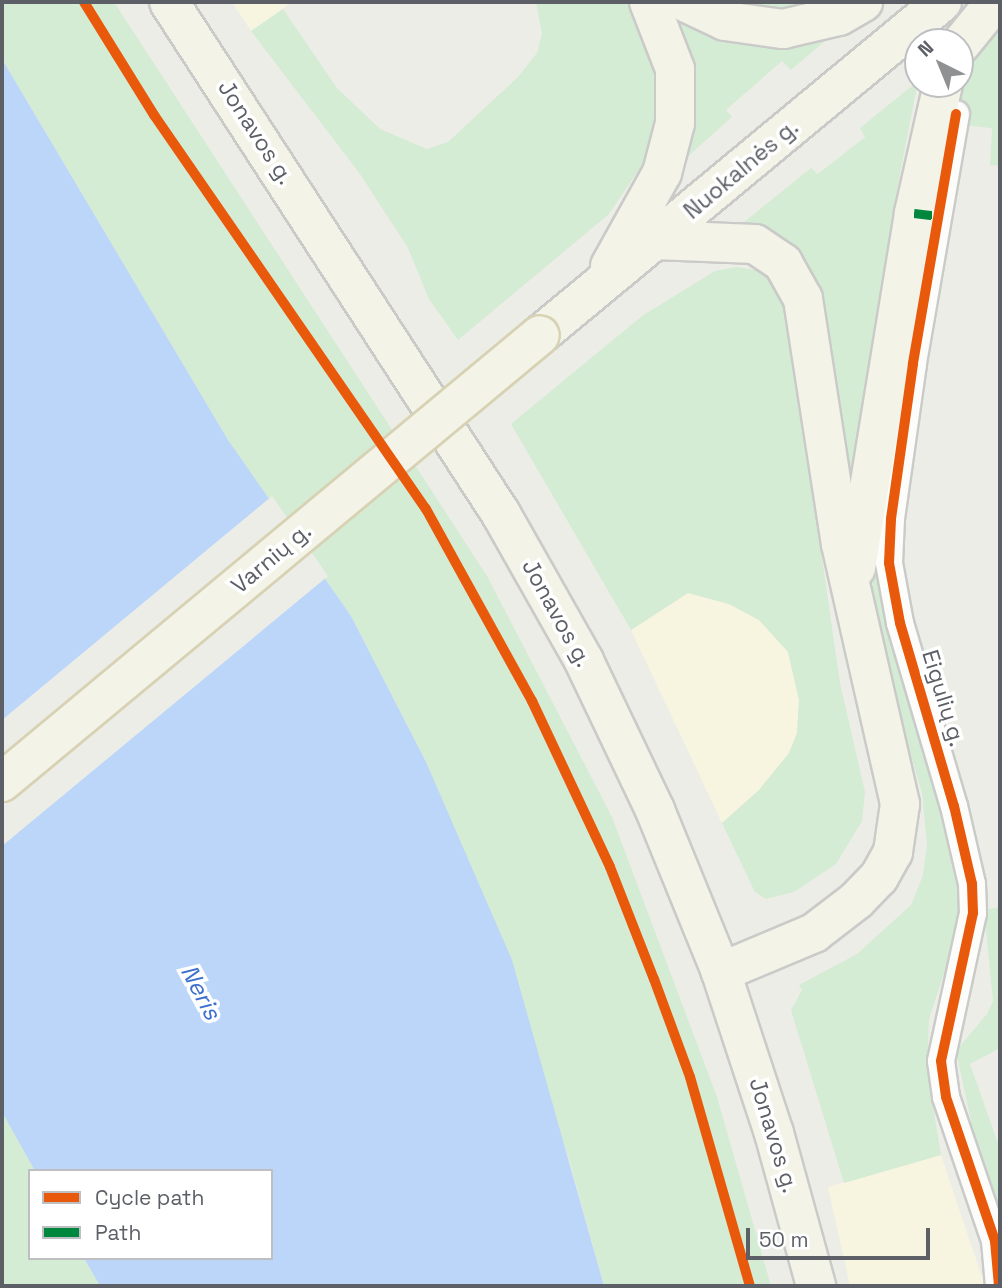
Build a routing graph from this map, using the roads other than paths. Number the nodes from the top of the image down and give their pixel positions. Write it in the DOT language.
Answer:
graph roads {
  1 [pos="169,2"];
  2 [pos="649,2"];
  3 [pos="685,2"];
  4 [pos="863,2"];
  5 [pos="942,2"];
  6 [pos="995,2"];
  7 [pos="974,28"];
  8 [pos="949,99"];
  9 [pos="926,214"];
  10 [pos="655,240"];
  11 [pos="599,287"];
  12 [pos="540,335"];
  13 [pos="853,587"];
  14 [pos="2,782"];
  15 [pos="721,972"];
  16 [pos="816,1286"];
  17 [pos="999,1286"];
  1 -- 15 [label="main road, Jonavos g."];
  2 -- 11 [label="main road"];
  3 -- 4 [label="main road"];
  5 -- 10 [label="main road, Nuokalnės g."];
  6 -- 7 [label="main road"];
  8 -- 9 [label="main road"];
  9 -- 13 [label="main road"];
  9 -- 17 [label="street, Eigulių g."];
  10 -- 11 [label="main road, Nuokalnės g."];
  10 -- 13 [label="main road"];
  11 -- 12 [label="main road, Nuokalnės g."];
  12 -- 14 [label="main road, Varnių g., bridge"];
  13 -- 15 [label="main road"];
  15 -- 16 [label="main road, Jonavos g."];
}
